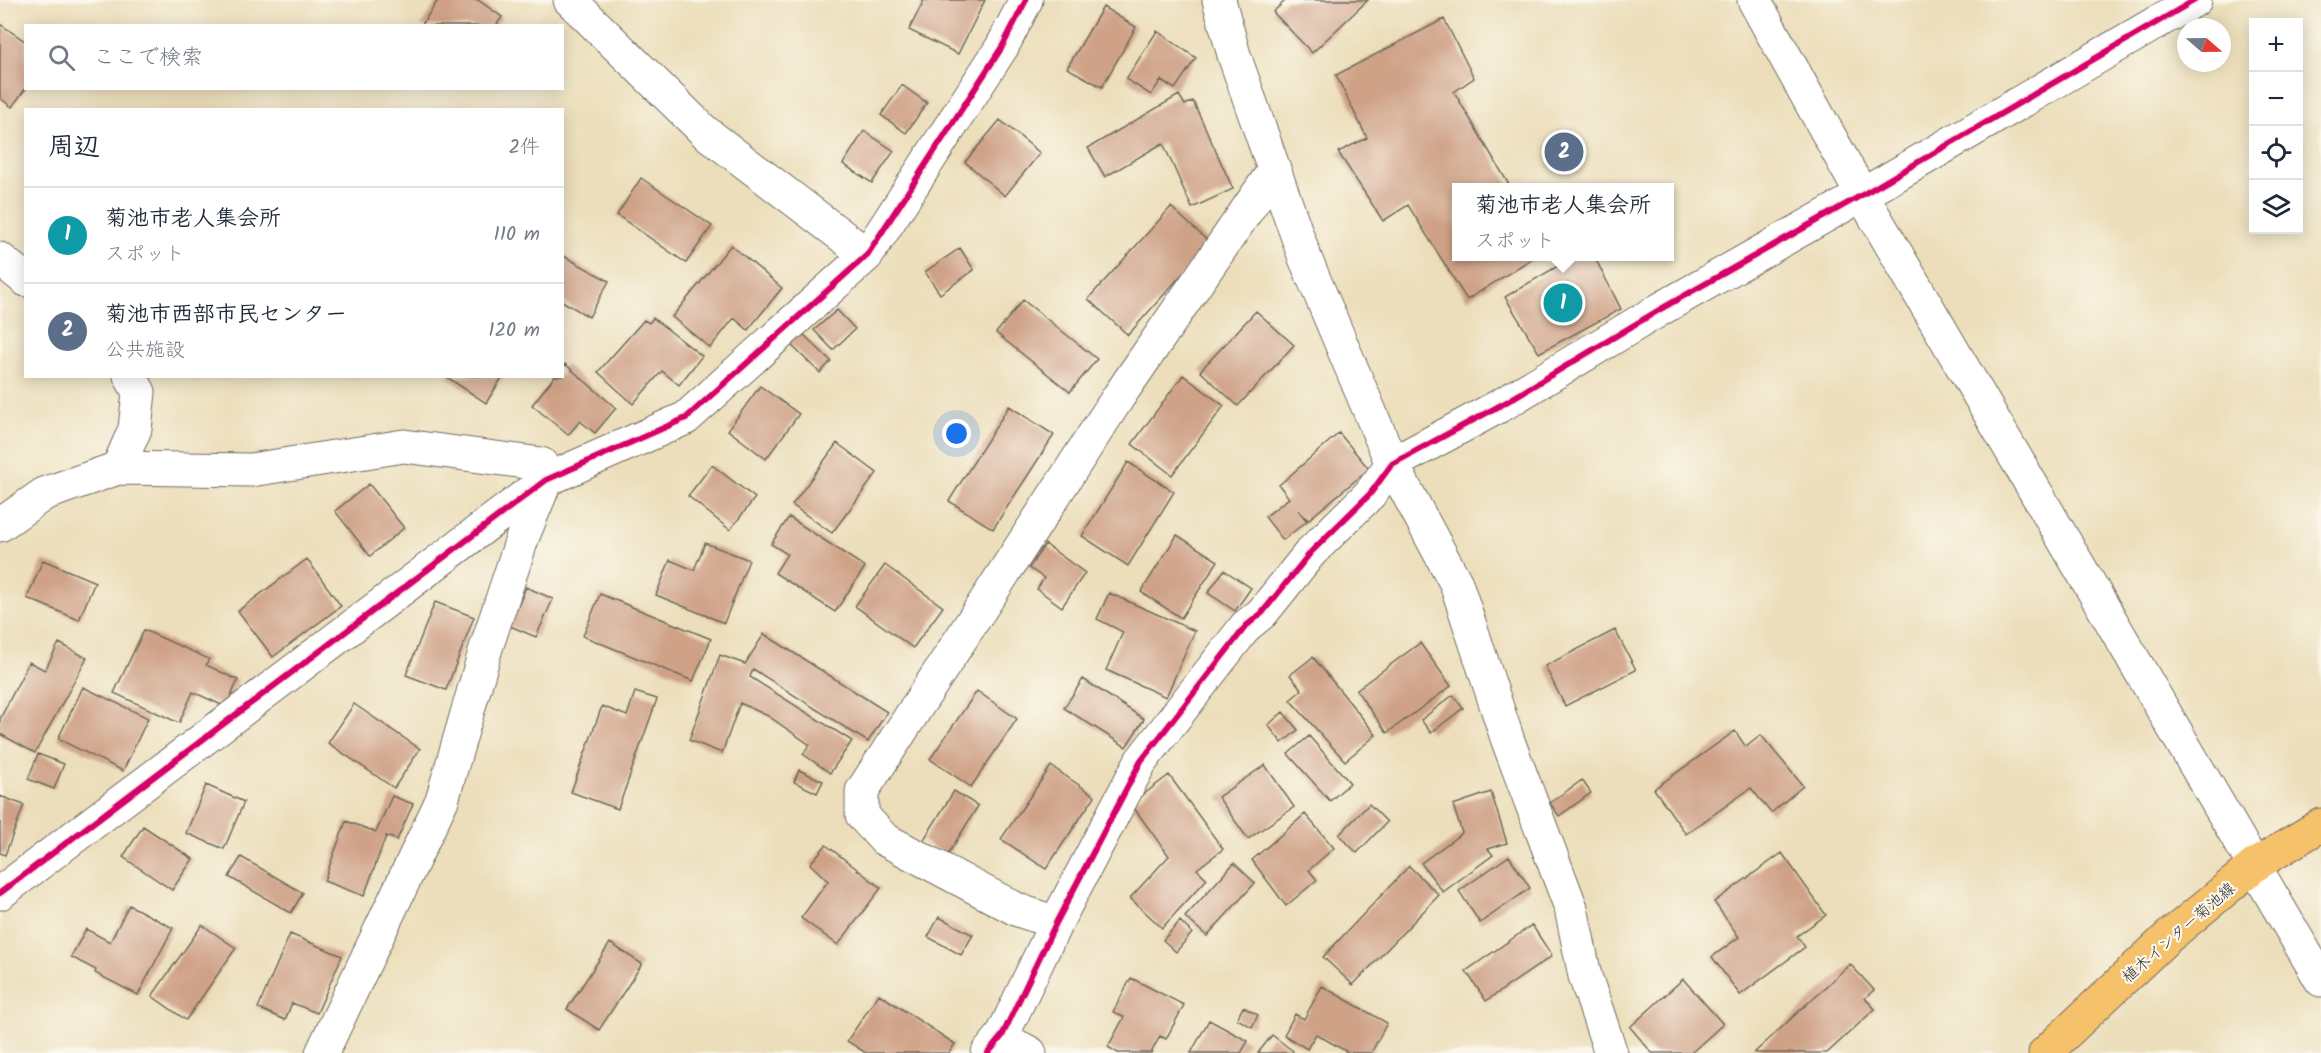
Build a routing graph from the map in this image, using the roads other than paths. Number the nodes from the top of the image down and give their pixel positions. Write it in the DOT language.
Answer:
graph roads {
  1 [pos="570,0"];
  2 [pos="1026,0"];
  3 [pos="1219,0"];
  4 [pos="1754,0"];
  5 [pos="2196,0"];
  6 [pos="1274,172"];
  7 [pos="1862,195"];
  8 [pos="867,255"];
  9 [pos="0,259"];
  10 [pos="24,278"];
  11 [pos="131,378"];
  12 [pos="1392,464"];
  13 [pos="118,468"];
  14 [pos="546,480"];
  15 [pos="0,525"];
  16 [pos="2321,825"];
  17 [pos="2255,865"];
  18 [pos="0,893"];
  19 [pos="1056,923"];
  20 [pos="2321,980"];
  21 [pos="995,1044"];
  22 [pos="332,1049"];
  23 [pos="1030,1053"];
  24 [pos="1611,1053"];
  25 [pos="2045,1053"];
  1 -- 8 [label="street"];
  2 -- 8 [label="street"];
  3 -- 6 [label="street"];
  4 -- 7 [label="street"];
  5 -- 7 [label="street"];
  6 -- 12 [label="street"];
  6 -- 19 [label="street"];
  7 -- 12 [label="street"];
  7 -- 17 [label="street"];
  8 -- 14 [label="street"];
  9 -- 10 [label="street"];
  11 -- 13 [label="street"];
  12 -- 19 [label="street"];
  12 -- 24 [label="street"];
  13 -- 14 [label="street"];
  13 -- 15 [label="street"];
  14 -- 18 [label="street"];
  14 -- 22 [label="street"];
  16 -- 17 [label="main road, 植木インター菊池線"];
  17 -- 20 [label="street"];
  17 -- 25 [label="main road, 植木インター菊池線"];
  19 -- 21 [label="street"];
  21 -- 23 [label="street"];
}
